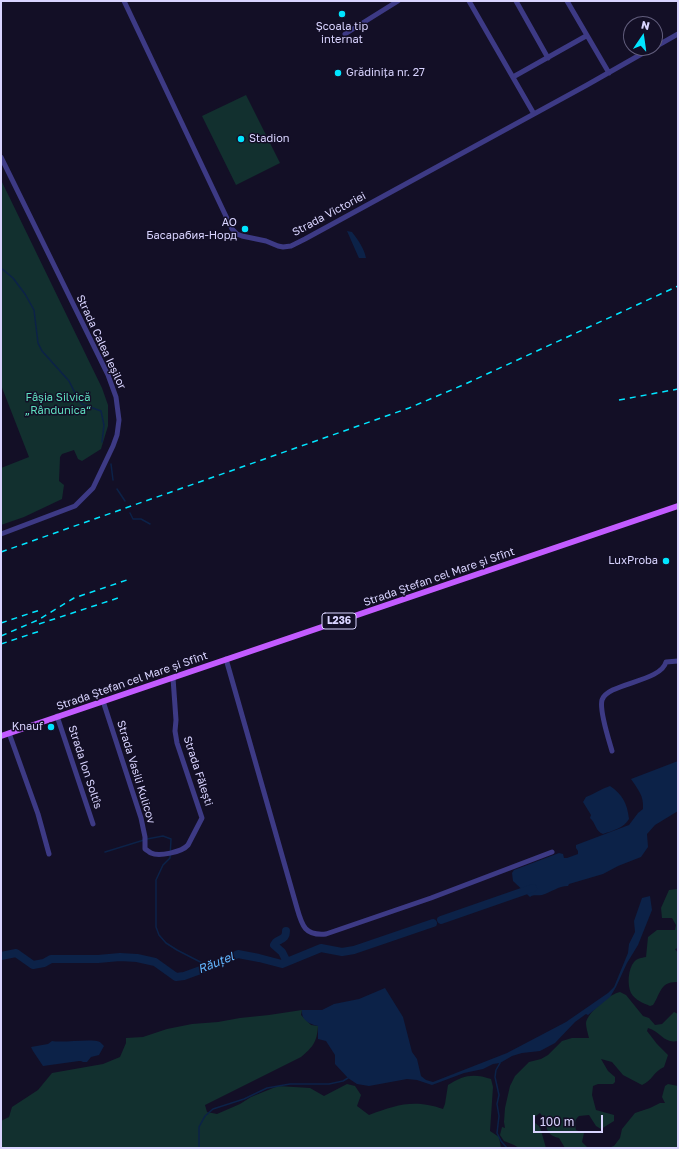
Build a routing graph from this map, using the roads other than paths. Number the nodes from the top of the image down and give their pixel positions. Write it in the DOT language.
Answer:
graph roads {
  1 [pos="124,1"];
  2 [pos="398,1"];
  3 [pos="469,1"];
  4 [pos="516,1"];
  5 [pos="567,1"];
  6 [pos="345,34"];
  7 [pos="678,34"];
  8 [pos="586,36"];
  9 [pos="663,42"];
  10 [pos="638,56"];
  11 [pos="548,58"];
  12 [pos="609,72"];
  13 [pos="513,77"];
  14 [pos="534,114"];
  15 [pos="1,157"];
  16 [pos="678,506"];
  17 [pos="1,534"];
  18 [pos="226,659"];
  19 [pos="678,661"];
  20 [pos="173,678"];
  21 [pos="103,701"];
  22 [pos="57,716"];
  23 [pos="9,733"];
  24 [pos="1,736"];
  25 [pos="612,751"];
  26 [pos="93,824"];
  27 [pos="145,849"];
  28 [pos="552,852"];
  29 [pos="49,854"];
  1 -- 14 [label="street, Strada Victoriei"];
  2 -- 6 [label="street"];
  3 -- 13 [label="street"];
  4 -- 11 [label="street"];
  5 -- 8 [label="street"];
  7 -- 9 [label="street"];
  8 -- 11 [label="street"];
  8 -- 12 [label="street"];
  10 -- 12 [label="street, Strada Victoriei"];
  11 -- 13 [label="street"];
  12 -- 14 [label="street, Strada Victoriei"];
  13 -- 14 [label="street"];
  15 -- 17 [label="street, Strada Calea Ieșilor"];
  16 -- 18 [label="main road, Strada Ștefan cel Mare și Sfînt / L236"];
  18 -- 20 [label="main road, Strada Ștefan cel Mare și Sfînt / L236"];
  18 -- 28 [label="street"];
  19 -- 25 [label="street"];
  20 -- 21 [label="main road, Strada Ștefan cel Mare și Sfînt / L236"];
  20 -- 27 [label="street, Strada Fălești"];
  21 -- 22 [label="main road, Strada Ștefan cel Mare și Sfînt / L236"];
  21 -- 27 [label="street, Strada Vasili Kulicov"];
  22 -- 23 [label="main road, Strada Ștefan cel Mare și Sfînt / L236"];
  22 -- 26 [label="street, Strada Ion Soltîs"];
  23 -- 24 [label="main road, Strada Ștefan cel Mare și Sfînt / L236"];
  23 -- 29 [label="street"];
}
